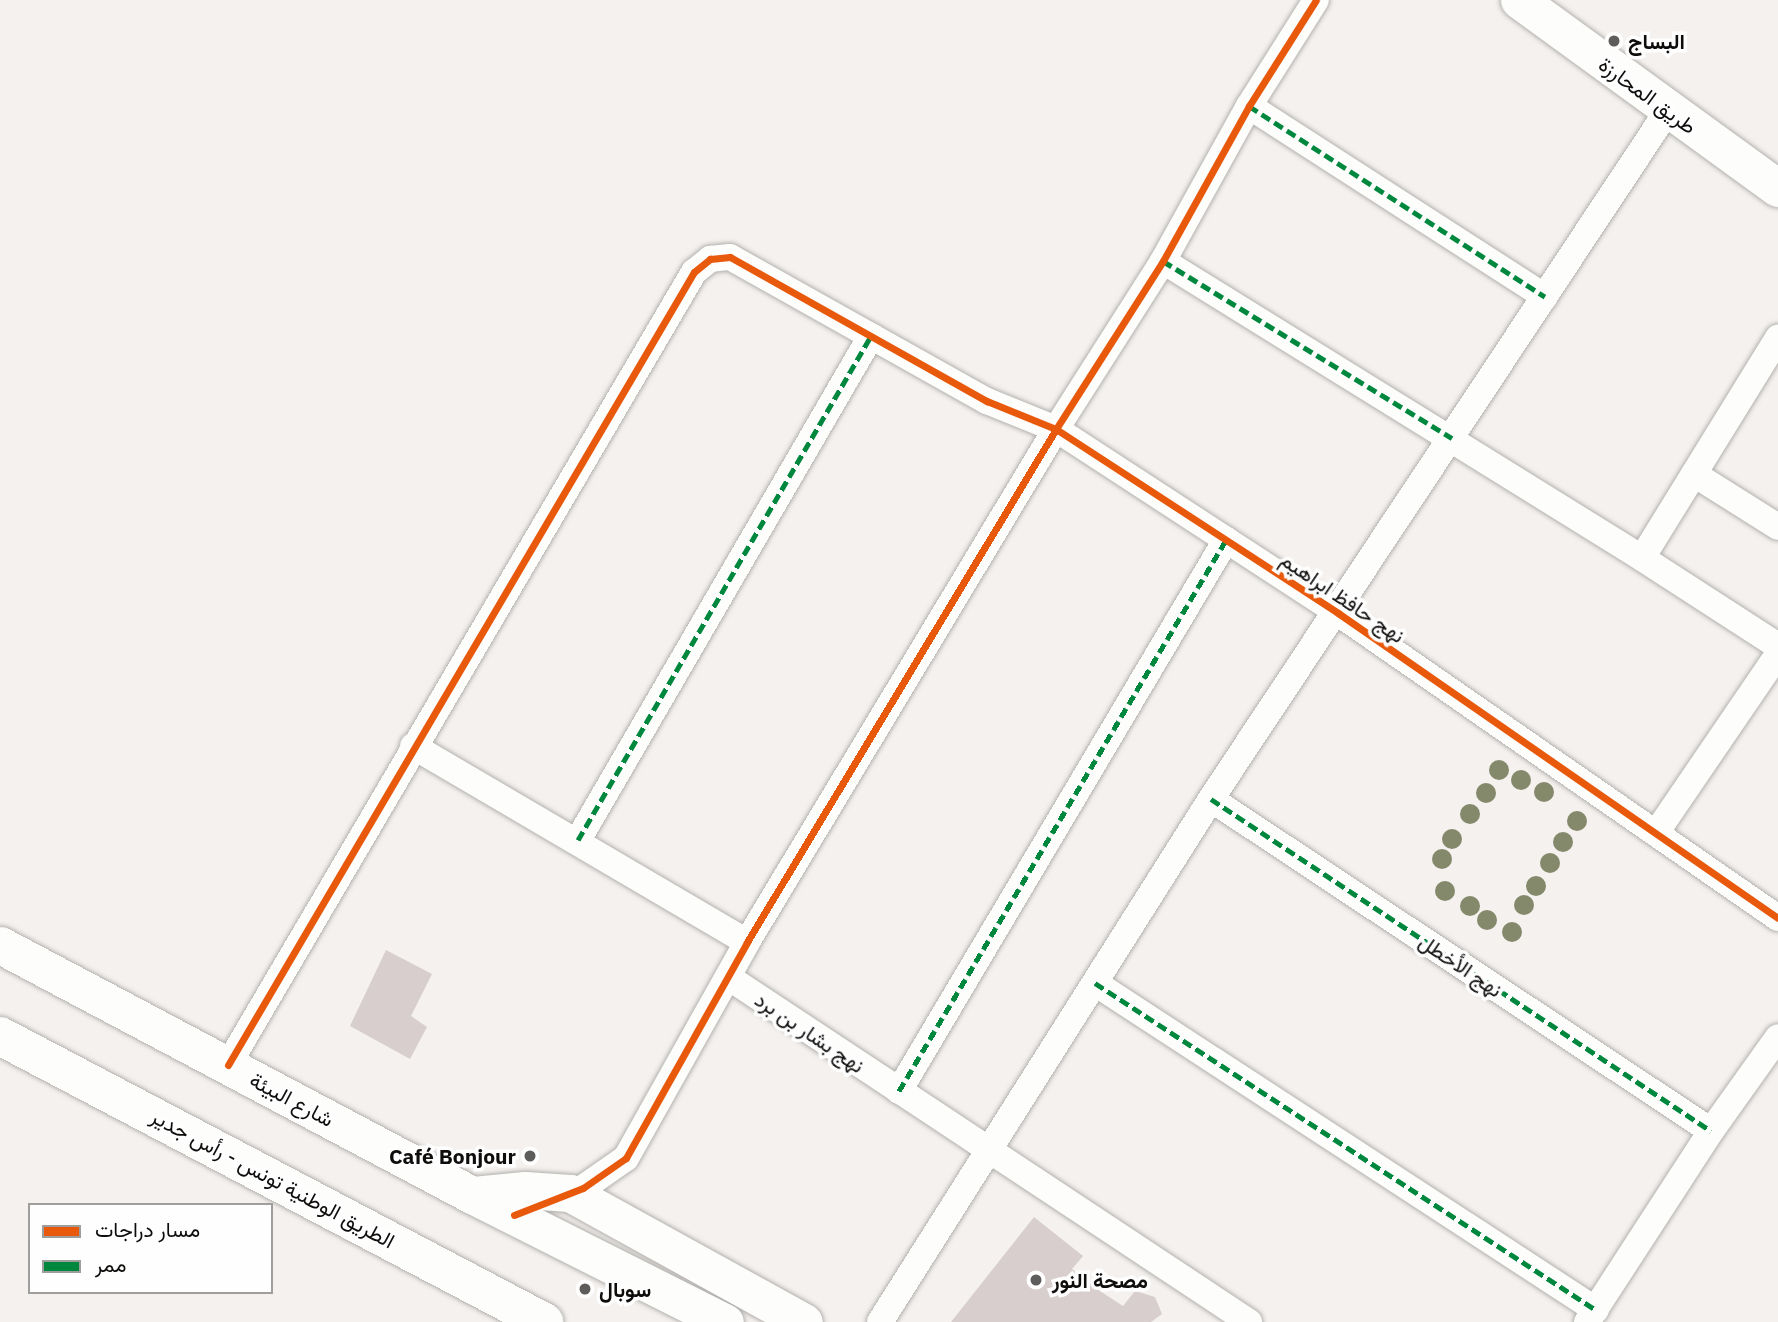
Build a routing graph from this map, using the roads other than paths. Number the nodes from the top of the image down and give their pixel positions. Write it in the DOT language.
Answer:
graph roads {
  1 [pos="1317,0"];
  2 [pos="1519,0"];
  3 [pos="1249,107"];
  4 [pos="1668,110"];
  5 [pos="1778,188"];
  6 [pos="1164,261"];
  7 [pos="1545,297"];
  8 [pos="871,336"];
  9 [pos="1778,338"];
  10 [pos="1056,429"];
  11 [pos="1452,438"];
  12 [pos="1694,474"];
  13 [pos="1778,527"];
  14 [pos="1226,540"];
  15 [pos="1642,558"];
  16 [pos="1338,613"];
  17 [pos="1778,646"];
  18 [pos="1778,654"];
  19 [pos="413,746"];
  20 [pos="1210,799"];
  21 [pos="1656,834"];
  22 [pos="579,840"];
  23 [pos="1778,918"];
  24 [pos="747,942"];
  25 [pos="0,945"];
  26 [pos="728,977"];
  27 [pos="1095,983"];
  28 [pos="0,1036"];
  29 [pos="1778,1037"];
  30 [pos="228,1065"];
  31 [pos="899,1091"];
  32 [pos="1711,1130"];
  33 [pos="991,1150"];
  34 [pos="570,1193"];
  35 [pos="472,1195"];
  36 [pos="514,1215"];
  37 [pos="1592,1316"];
  38 [pos="544,1322"];
  39 [pos="725,1322"];
  40 [pos="804,1322"];
  41 [pos="880,1322"];
  42 [pos="1249,1322"];
  1 -- 3 [label="street"];
  2 -- 4 [label="street, طريق المحارزة"];
  3 -- 6 [label="street"];
  3 -- 7 [label="street"];
  4 -- 5 [label="street, طريق المحارزة"];
  4 -- 7 [label="street"];
  6 -- 10 [label="street"];
  6 -- 11 [label="street"];
  7 -- 11 [label="street"];
  8 -- 10 [label="street, نهج حافظ ابراهيم"];
  8 -- 19 [label="street, نهج حافظ ابراهيم"];
  8 -- 22 [label="street"];
  9 -- 12 [label="street"];
  10 -- 14 [label="street, نهج حافظ ابراهيم"];
  10 -- 24 [label="street"];
  11 -- 15 [label="street"];
  11 -- 16 [label="street"];
  12 -- 13 [label="street"];
  12 -- 15 [label="street"];
  14 -- 16 [label="street, نهج حافظ ابراهيم"];
  14 -- 31 [label="street"];
  15 -- 17 [label="street"];
  16 -- 20 [label="street"];
  16 -- 21 [label="street, نهج حافظ ابراهيم"];
  18 -- 21 [label="street"];
  19 -- 22 [label="street"];
  19 -- 30 [label="street"];
  20 -- 27 [label="street"];
  20 -- 32 [label="street, نهج الأخطل"];
  21 -- 23 [label="street, نهج حافظ ابراهيم"];
  22 -- 24 [label="street"];
  24 -- 26 [label="street"];
  25 -- 30 [label="street, شارع البيئة"];
  26 -- 31 [label="street, نهج بشار بن برد"];
  26 -- 34 [label="street"];
  27 -- 33 [label="street"];
  27 -- 37 [label="street"];
  28 -- 38 [label="main road, الطريق الوطنية تونس - رأس جدير"];
  29 -- 32 [label="street"];
  30 -- 35 [label="street, شارع البيئة"];
  31 -- 33 [label="street, نهج بشار بن برد"];
  32 -- 37 [label="street"];
  33 -- 41 [label="street"];
  33 -- 42 [label="street, نهج بشار بن برد"];
  34 -- 35 [label="street"];
  34 -- 36 [label="street"];
  34 -- 40 [label="street"];
  35 -- 36 [label="street, شارع البيئة"];
  36 -- 39 [label="street, شارع البيئة"];
}
